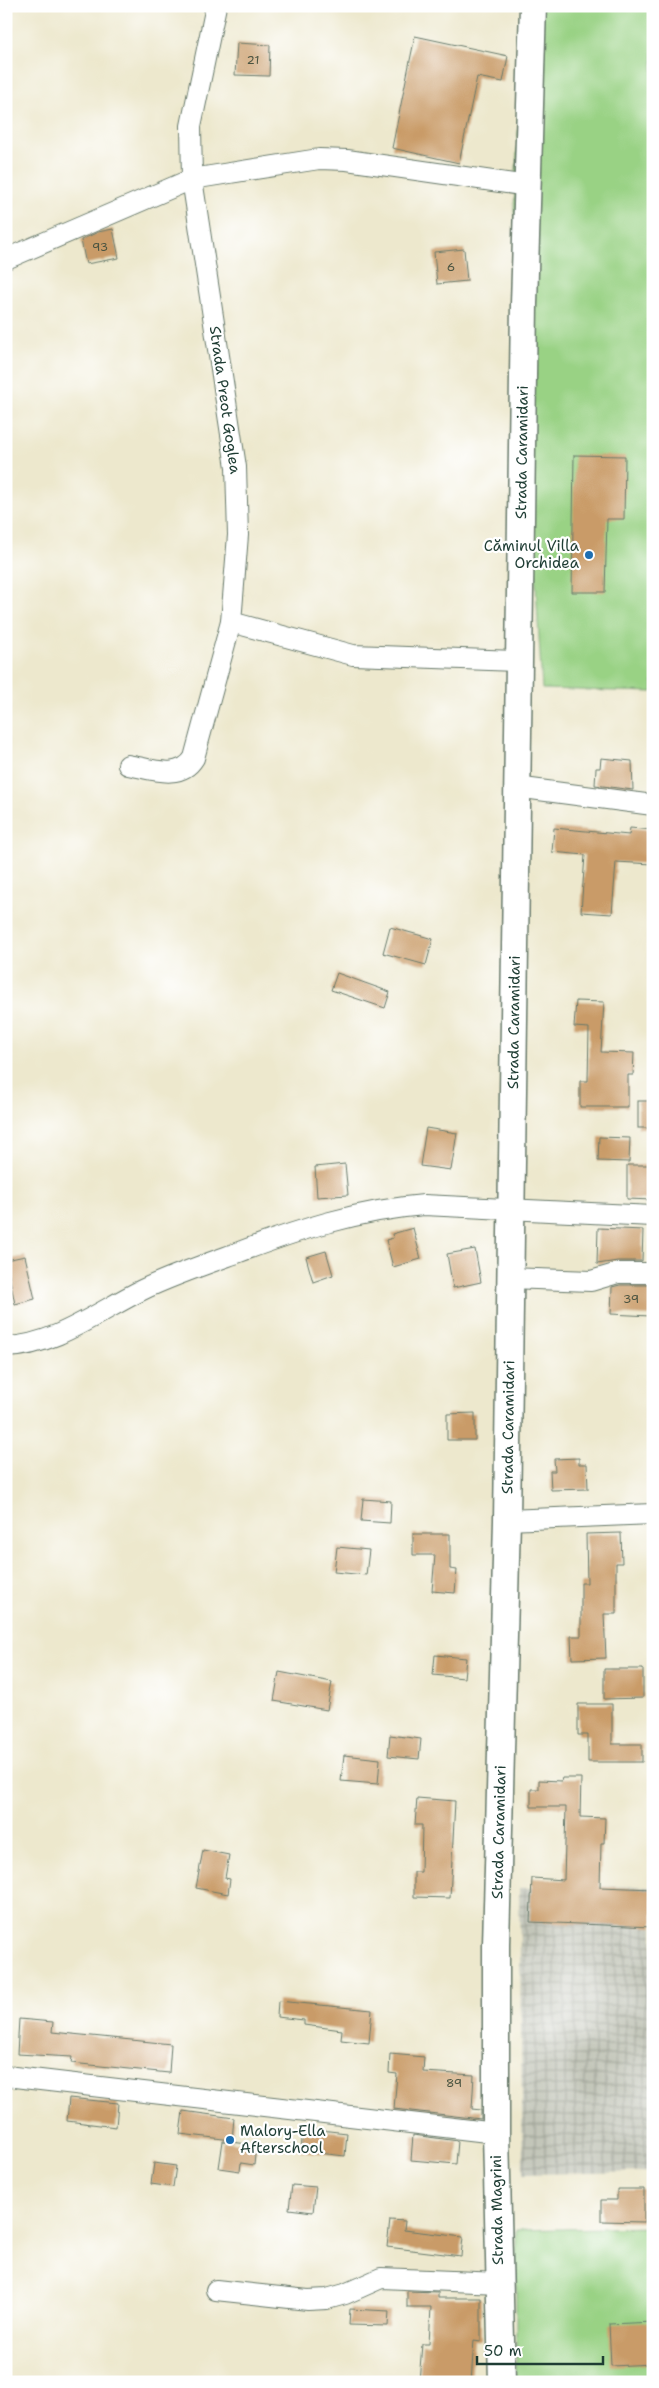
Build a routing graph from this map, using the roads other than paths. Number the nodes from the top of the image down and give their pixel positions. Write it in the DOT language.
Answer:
graph roads {
  1 [pos="216,6"];
  2 [pos="533,6"];
  3 [pos="192,179"];
  4 [pos="528,186"];
  5 [pos="6,259"];
  6 [pos="231,622"];
  7 [pos="518,661"];
  8 [pos="128,766"];
  9 [pos="516,787"];
  10 [pos="653,805"];
  11 [pos="511,1209"];
  12 [pos="653,1216"];
  13 [pos="653,1273"];
  14 [pos="509,1278"];
  15 [pos="6,1348"];
  16 [pos="653,1514"];
  17 [pos="507,1520"];
  18 [pos="496,2039"];
  19 [pos="6,2076"];
  20 [pos="496,2133"];
  21 [pos="499,2283"];
  22 [pos="216,2290"];
  23 [pos="502,2382"];
  1 -- 3 [label="street, Strada Preot Goglea"];
  2 -- 4 [label="main road, Strada Caramidari"];
  3 -- 4 [label="street"];
  3 -- 5 [label="street"];
  3 -- 6 [label="street, Strada Preot Goglea"];
  4 -- 7 [label="main road, Strada Caramidari"];
  6 -- 7 [label="street"];
  6 -- 8 [label="street, Strada Preot Goglea"];
  7 -- 9 [label="main road, Strada Caramidari"];
  9 -- 10 [label="street"];
  9 -- 11 [label="main road, Strada Caramidari"];
  11 -- 12 [label="street"];
  11 -- 14 [label="main road, Strada Caramidari"];
  11 -- 15 [label="street"];
  13 -- 14 [label="street"];
  14 -- 17 [label="main road, Strada Caramidari"];
  16 -- 17 [label="street"];
  17 -- 18 [label="main road, Strada Caramidari"];
  18 -- 20 [label="main road, Strada Magrini"];
  19 -- 20 [label="street"];
  20 -- 21 [label="main road, Strada Magrini"];
  21 -- 22 [label="street"];
  21 -- 23 [label="main road, Strada Magrini"];
}
